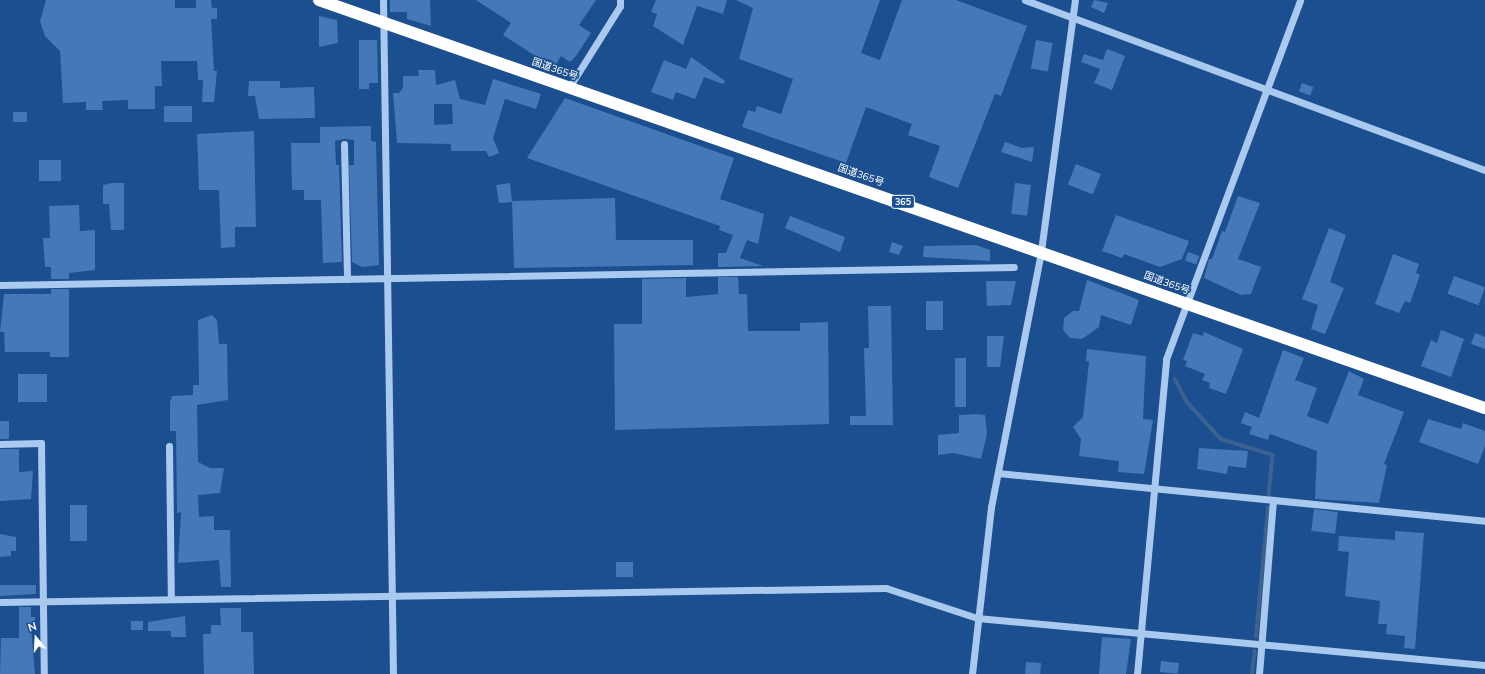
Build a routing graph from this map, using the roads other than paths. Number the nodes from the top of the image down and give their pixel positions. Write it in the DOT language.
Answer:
graph roads {
  1 [pos="319,0"];
  2 [pos="383,0"];
  3 [pos="620,0"];
  4 [pos="1025,0"];
  5 [pos="1075,0"];
  6 [pos="1300,0"];
  7 [pos="1073,18"];
  8 [pos="384,24"];
  9 [pos="570,86"];
  10 [pos="1267,89"];
  11 [pos="344,144"];
  12 [pos="1485,170"];
  13 [pos="1041,251"];
  14 [pos="1014,267"];
  15 [pos="388,278"];
  16 [pos="347,279"];
  17 [pos="0,285"];
  18 [pos="1186,303"];
  19 [pos="1485,408"];
  20 [pos="0,444"];
  21 [pos="169,446"];
  22 [pos="998,473"];
  23 [pos="1155,491"];
  24 [pos="1273,501"];
  25 [pos="1485,521"];
  26 [pos="392,594"];
  27 [pos="171,599"];
  28 [pos="44,601"];
  29 [pos="0,602"];
  30 [pos="978,618"];
  31 [pos="1141,633"];
  32 [pos="1262,645"];
  33 [pos="1485,665"];
  34 [pos="44,674"];
  35 [pos="393,674"];
  36 [pos="972,674"];
  37 [pos="1137,674"];
  38 [pos="1259,674"];
  1 -- 8 [label="highway, 国道365号 / 365"];
  2 -- 8 [label="street"];
  3 -- 9 [label="street"];
  4 -- 7 [label="street"];
  5 -- 7 [label="street"];
  6 -- 10 [label="street"];
  7 -- 10 [label="street"];
  7 -- 13 [label="street"];
  8 -- 9 [label="highway, 国道365号 / 365"];
  8 -- 15 [label="street"];
  9 -- 13 [label="highway, 国道365号 / 365"];
  10 -- 12 [label="street"];
  10 -- 18 [label="street"];
  11 -- 16 [label="street"];
  13 -- 18 [label="highway, 国道365号 / 365"];
  13 -- 22 [label="street"];
  14 -- 15 [label="street"];
  15 -- 16 [label="street"];
  15 -- 26 [label="street"];
  16 -- 17 [label="street"];
  18 -- 19 [label="highway, 国道365号 / 365"];
  18 -- 23 [label="street"];
  20 -- 28 [label="street"];
  21 -- 27 [label="street"];
  22 -- 23 [label="street"];
  22 -- 30 [label="street"];
  23 -- 24 [label="street"];
  23 -- 31 [label="street"];
  24 -- 25 [label="street"];
  24 -- 32 [label="street"];
  26 -- 27 [label="street"];
  26 -- 30 [label="street"];
  26 -- 35 [label="street"];
  27 -- 28 [label="street"];
  28 -- 29 [label="street"];
  28 -- 34 [label="street"];
  30 -- 31 [label="street"];
  30 -- 36 [label="street"];
  31 -- 32 [label="street"];
  31 -- 37 [label="street"];
  32 -- 33 [label="street"];
  32 -- 38 [label="street"];
}
